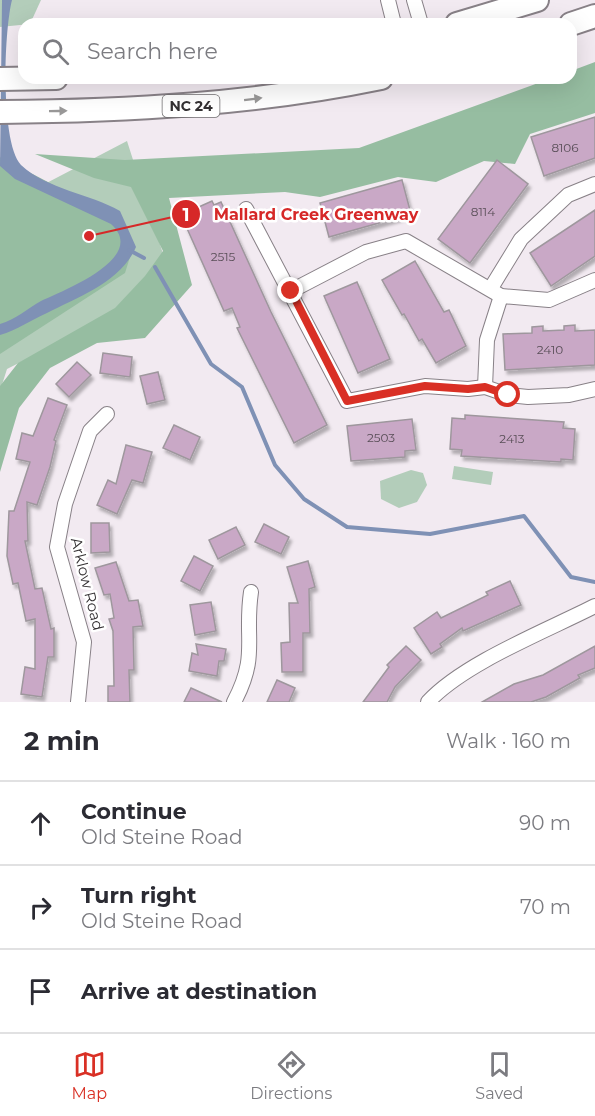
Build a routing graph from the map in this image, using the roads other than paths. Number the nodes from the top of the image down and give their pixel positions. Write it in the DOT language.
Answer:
graph roads {
  1 [pos="388,0"];
  2 [pos="414,0"];
  3 [pos="537,0"];
  4 [pos="595,16"];
  5 [pos="392,18"];
  6 [pos="419,18"];
  7 [pos="477,18"];
  8 [pos="577,22"];
  9 [pos="0,79"];
  10 [pos="18,79"];
  11 [pos="343,84"];
  12 [pos="0,112"];
  13 [pos="595,184"];
  14 [pos="246,209"];
  15 [pos="592,285"];
  16 [pos="291,291"];
  17 [pos="496,292"];
  18 [pos="485,387"];
  19 [pos="595,389"];
  20 [pos="107,414"];
  21 [pos="251,592"];
  22 [pos="595,606"];
  23 [pos="78,702"];
  24 [pos="234,702"];
  25 [pos="428,702"];
  1 -- 5 [label="street"];
  2 -- 6 [label="street"];
  3 -- 7 [label="main road"];
  4 -- 8 [label="main road"];
  9 -- 10 [label="main road"];
  12 -- 11 [label="main road, NC 24, one-way"];
  13 -- 17 [label="street"];
  14 -- 16 [label="street"];
  15 -- 17 [label="street"];
  16 -- 17 [label="street"];
  16 -- 18 [label="street"];
  17 -- 18 [label="street"];
  18 -- 19 [label="street"];
  20 -- 23 [label="street, Arklow Road"];
  21 -- 24 [label="street"];
  22 -- 25 [label="street"];
}
